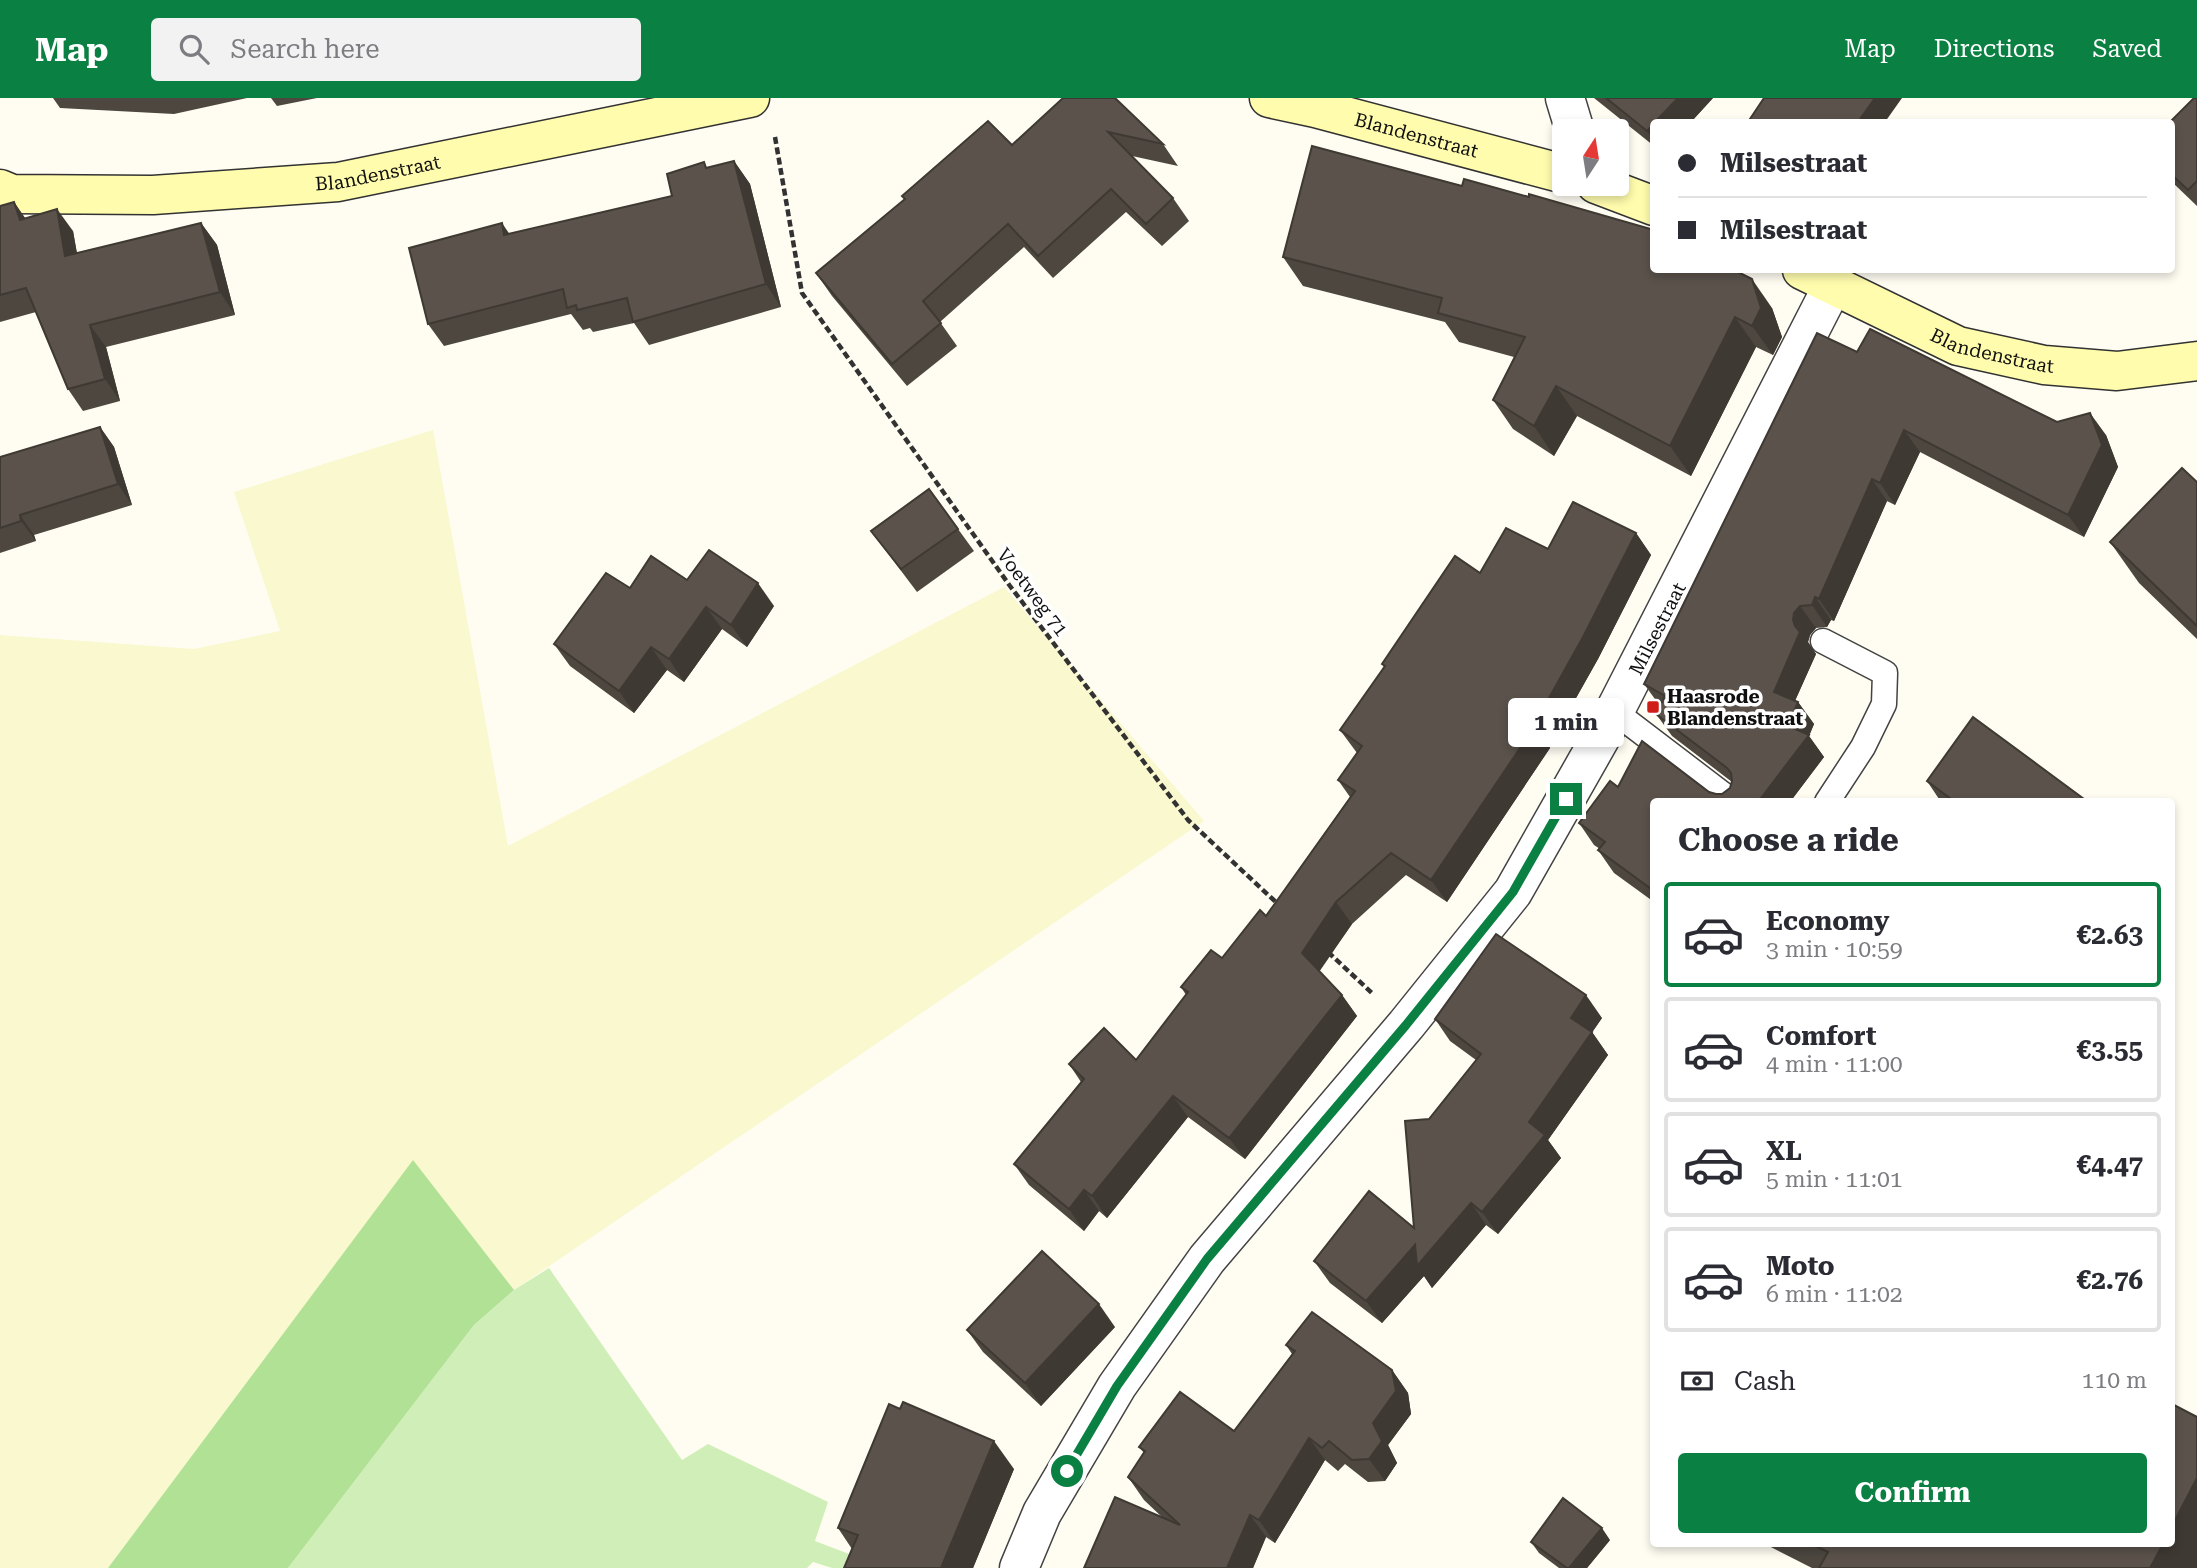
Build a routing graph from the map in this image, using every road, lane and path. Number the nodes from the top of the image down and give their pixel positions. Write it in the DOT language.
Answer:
graph roads {
  1 [pos="1269,98"];
  2 [pos="1565,98"];
  3 [pos="761,111"];
  4 [pos="1571,119"];
  5 [pos="1552,171"];
  6 [pos="0,189"];
  7 [pos="1628,196"];
  8 [pos="1650,204"];
  9 [pos="1817,277"];
  10 [pos="2197,361"];
  11 [pos="1823,641"];
  12 [pos="1615,712"];
  13 [pos="1728,798"];
  14 [pos="1830,798"];
  15 [pos="1287,913"];
  16 [pos="1326,950"];
  17 [pos="1406,1025"];
  18 [pos="1019,1568"];
  1 -- 5 [label="street, Blandenstraat"];
  2 -- 4 [label="street"];
  3 -- 6 [label="street, Blandenstraat"];
  3 -- 15 [label="path, Voetweg 71"];
  7 -- 8 [label="street"];
  9 -- 10 [label="street, Blandenstraat"];
  9 -- 12 [label="street, Milsestraat"];
  11 -- 14 [label="lane"];
  12 -- 13 [label="lane"];
  12 -- 17 [label="street, Milsestraat"];
  16 -- 17 [label="path"];
  17 -- 18 [label="street, Milsestraat"];
}
